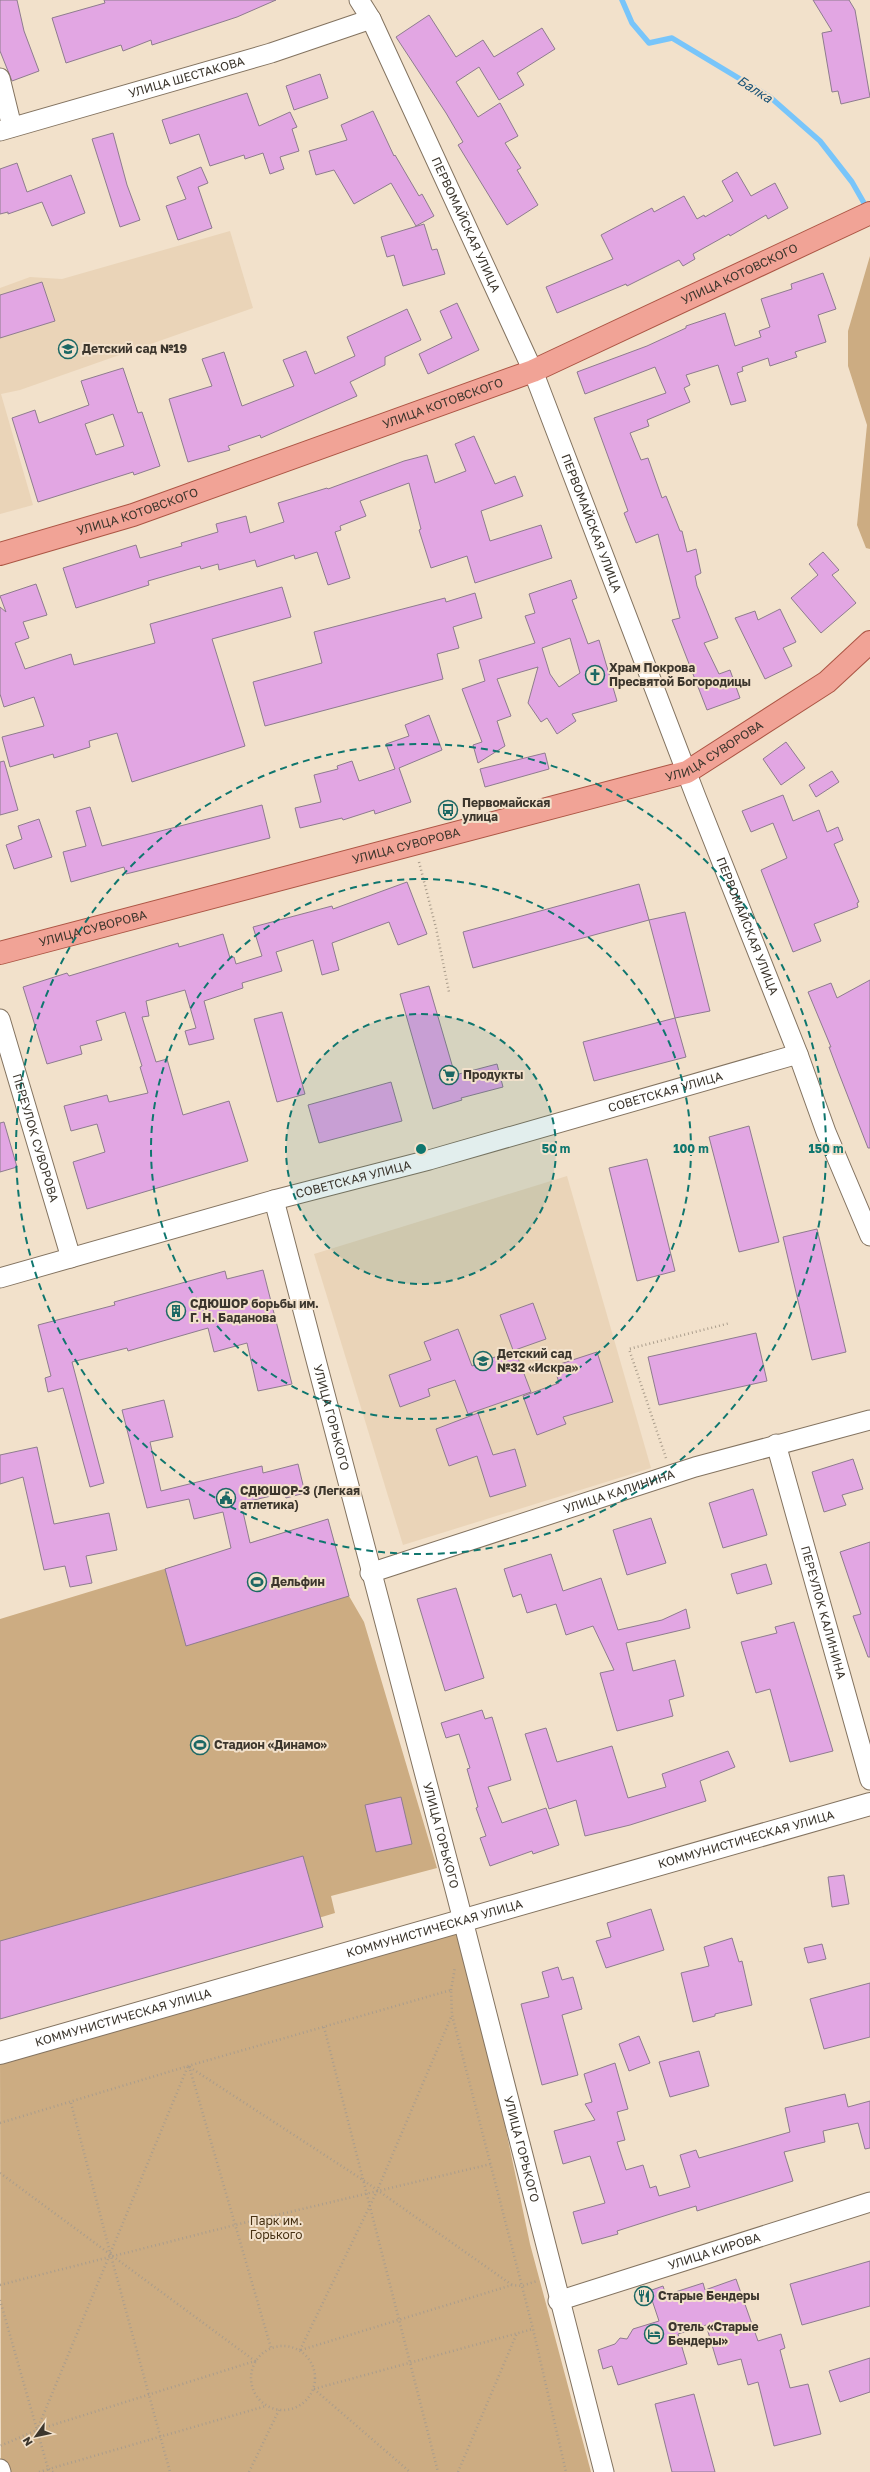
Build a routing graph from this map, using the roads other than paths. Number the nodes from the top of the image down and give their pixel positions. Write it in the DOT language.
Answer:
graph roads {
  1 [pos="359,0"];
  2 [pos="372,19"];
  3 [pos="0,78"];
  4 [pos="6,129"];
  5 [pos="870,213"];
  6 [pos="533,372"];
  7 [pos="0,554"];
  8 [pos="870,642"];
  9 [pos="687,772"];
  10 [pos="0,952"];
  11 [pos="0,1019"];
  12 [pos="798,1054"];
  13 [pos="274,1200"];
  14 [pos="870,1236"];
  15 [pos="70,1258"];
  16 [pos="0,1278"];
  17 [pos="870,1420"];
  18 [pos="776,1444"];
  19 [pos="370,1573"];
  20 [pos="870,1780"];
  21 [pos="870,1804"];
  22 [pos="462,1922"];
  23 [pos="0,2053"];
  24 [pos="870,2202"];
  25 [pos="558,2301"];
  26 [pos="604,2472"];
  1 -- 2 [label="street, ПЕРВОМАЙСКАЯ УЛИЦА"];
  2 -- 4 [label="street, УЛИЦА ШЕСТАКОВА"];
  2 -- 6 [label="street, ПЕРВОМАЙСКАЯ УЛИЦА"];
  3 -- 4 [label="street"];
  5 -- 6 [label="main road, УЛИЦА КОТОВСКОГО"];
  6 -- 7 [label="main road, УЛИЦА КОТОВСКОГО"];
  6 -- 9 [label="street, ПЕРВОМАЙСКАЯ УЛИЦА"];
  8 -- 9 [label="main road, УЛИЦА СУВОРОВА"];
  9 -- 10 [label="main road, УЛИЦА СУВОРОВА"];
  9 -- 12 [label="street, ПЕРВОМАЙСКАЯ УЛИЦА"];
  11 -- 15 [label="street, ПЕРЕУЛОК СУВОРОВА"];
  12 -- 13 [label="street, СОВЕТСКАЯ УЛИЦА"];
  12 -- 14 [label="street, ПЕРВОМАЙСКАЯ УЛИЦА"];
  13 -- 15 [label="street, СОВЕТСКАЯ УЛИЦА"];
  13 -- 19 [label="street, УЛИЦА ГОРЬКОГО"];
  15 -- 16 [label="street, СОВЕТСКАЯ УЛИЦА"];
  17 -- 18 [label="street, УЛИЦА КАЛИНИНА"];
  18 -- 19 [label="street, УЛИЦА КАЛИНИНА"];
  18 -- 20 [label="street, ПЕРЕУЛОК КАЛИНИНА"];
  19 -- 22 [label="street, УЛИЦА ГОРЬКОГО"];
  21 -- 22 [label="main road, КОММУНИСТИЧЕСКАЯ УЛИЦА"];
  22 -- 23 [label="main road, КОММУНИСТИЧЕСКАЯ УЛИЦА"];
  22 -- 25 [label="street, УЛИЦА ГОРЬКОГО"];
  24 -- 25 [label="street, УЛИЦА КИРОВА"];
  25 -- 26 [label="street, УЛИЦА ГОРЬКОГО"];
}
